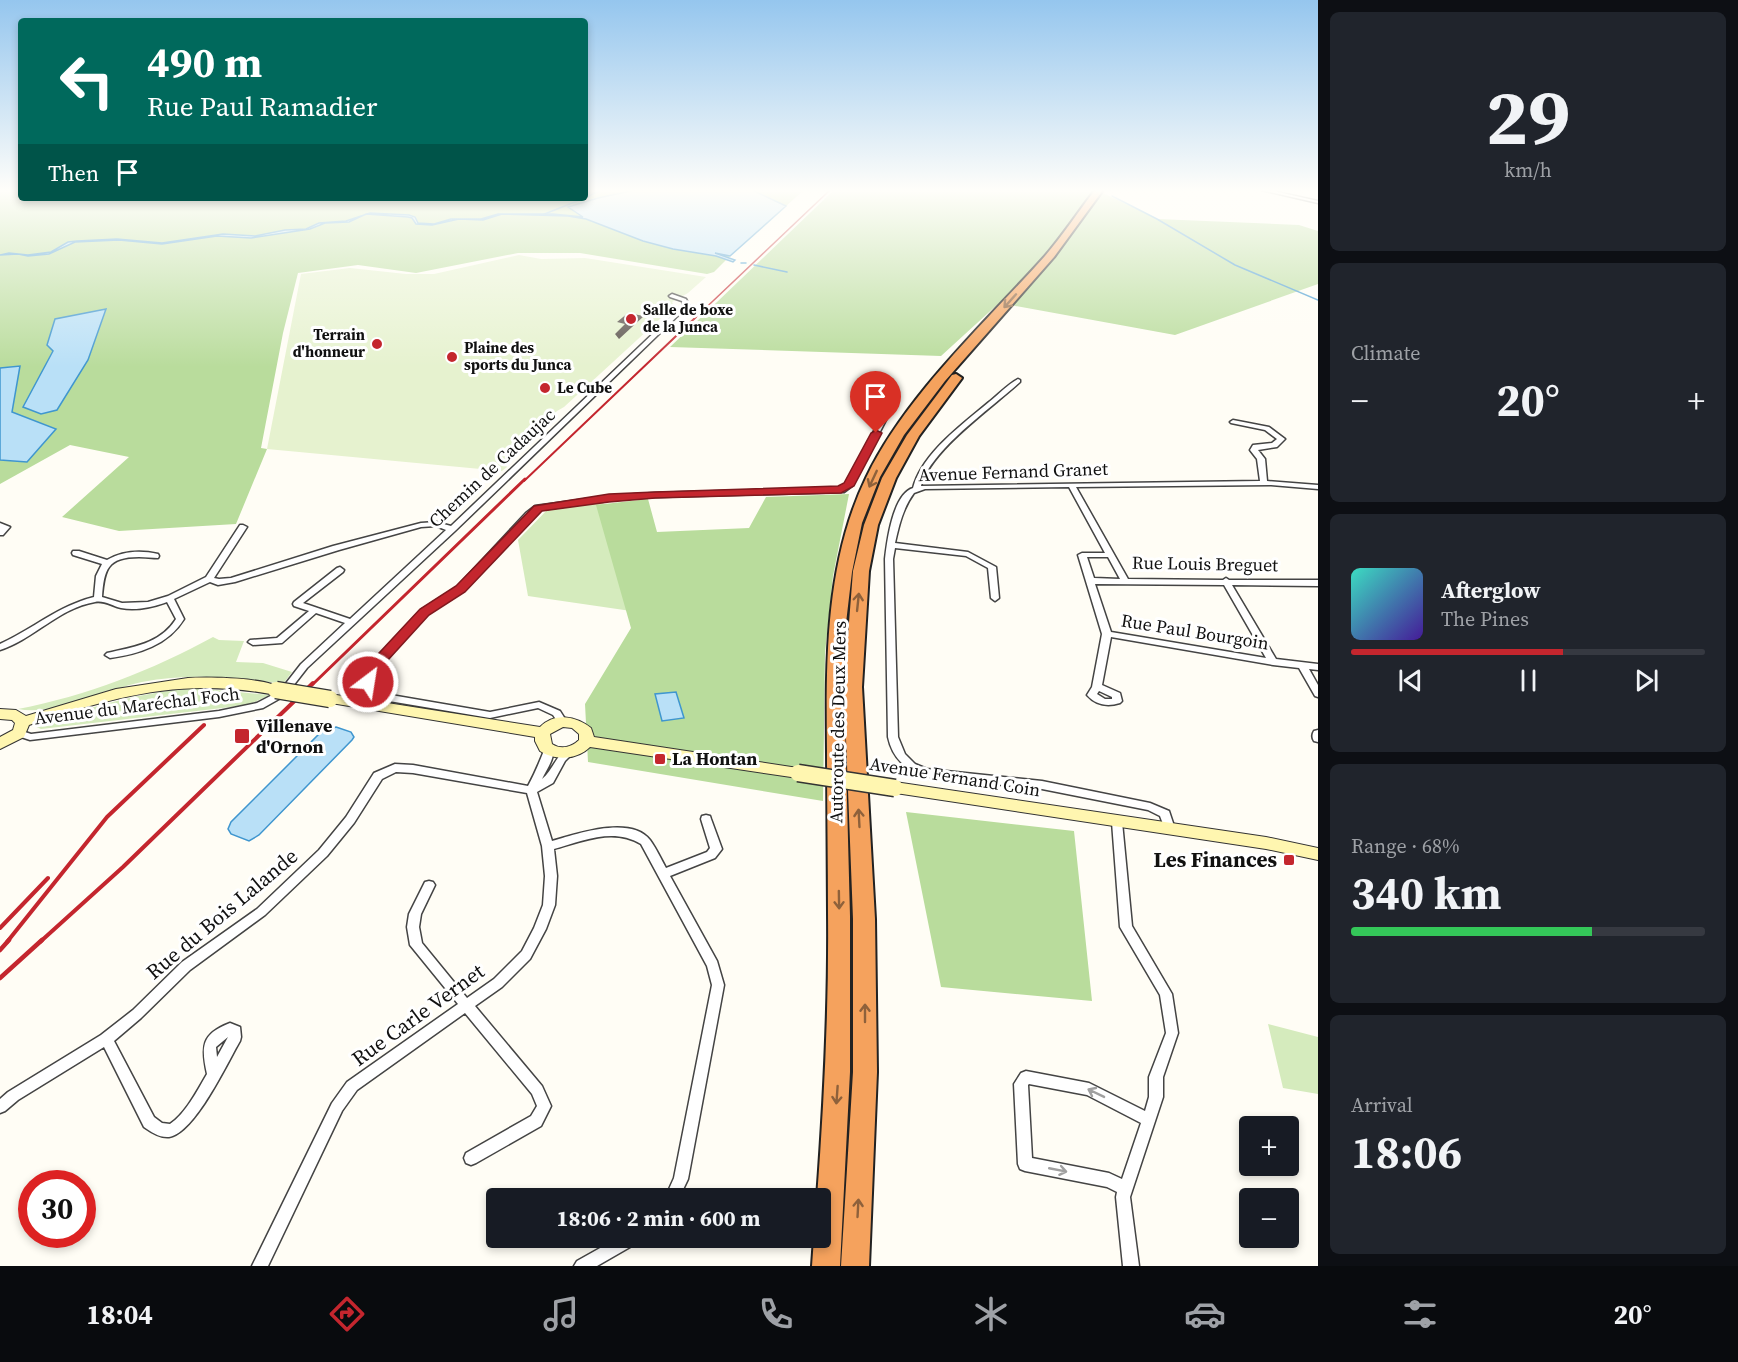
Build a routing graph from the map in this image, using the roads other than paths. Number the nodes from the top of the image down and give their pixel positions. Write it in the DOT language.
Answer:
graph roads {
  1 [pos="1055,249"];
  2 [pos="1067,249"];
  3 [pos="672,296"];
  4 [pos="1018,381"];
  5 [pos="885,416"];
  6 [pos="1233,423"];
  7 [pos="1264,483"];
  8 [pos="1072,486"];
  9 [pos="1318,487"];
  10 [pos="917,488"];
  11 [pos="0,525"];
  12 [pos="243,527"];
  13 [pos="452,529"];
  14 [pos="0,533"];
  15 [pos="891,545"];
  16 [pos="76,553"];
  17 [pos="1111,555"];
  18 [pos="155,556"];
  19 [pos="108,563"];
  20 [pos="339,570"];
  21 [pos="209,579"];
  22 [pos="1124,579"];
  23 [pos="1092,581"];
  24 [pos="1226,581"];
  25 [pos="1318,583"];
  26 [pos="98,598"];
  27 [pos="169,598"];
  28 [pos="995,598"];
  29 [pos="315,610"];
  30 [pos="351,622"];
  31 [pos="1107,634"];
  32 [pos="253,642"];
  33 [pos="0,647"];
  34 [pos="110,655"];
  35 [pos="1273,662"];
  36 [pos="1304,666"];
  37 [pos="1318,667"];
  38 [pos="1097,687"];
  39 [pos="1318,694"];
  40 [pos="260,706"];
  41 [pos="0,714"];
  42 [pos="562,722"];
  43 [pos="21,728"];
  44 [pos="543,733"];
  45 [pos="1318,733"];
  46 [pos="1318,740"];
  47 [pos="587,741"];
  48 [pos="0,744"];
  49 [pos="549,750"];
  50 [pos="568,753"];
  51 [pos="531,790"];
  52 [pos="706,819"];
  53 [pos="1117,822"];
  54 [pos="1170,829"];
  55 [pos="548,846"];
  56 [pos="1318,854"];
  57 [pos="663,874"];
  58 [pos="429,885"];
  59 [pos="468,1005"];
  60 [pos="106,1039"];
  61 [pos="213,1073"];
  62 [pos="0,1107"];
  63 [pos="1148,1120"];
  64 [pos="471,1158"];
  65 [pos="677,1188"];
  66 [pos="1126,1189"];
  67 [pos="614,1248"];
  68 [pos="260,1266"];
  69 [pos="582,1266"];
  70 [pos="826,1266"];
  71 [pos="855,1266"];
  72 [pos="1131,1266"];
  1 -- 70 [label="highway, Autoroute des Deux Mers, one-way"];
  71 -- 2 [label="highway, Autoroute des Deux Mers, one-way"];
  3 -- 13 [label="street, Chemin de Cadaujac"];
  4 -- 10 [label="street"];
  5 -- 42 [label="street"];
  6 -- 7 [label="street"];
  7 -- 8 [label="street, Avenue Fernand Granet"];
  7 -- 9 [label="street, Avenue Fernand Granet"];
  8 -- 10 [label="street, Avenue Fernand Granet"];
  8 -- 17 [label="street"];
  10 -- 15 [label="street, Avenue Fernand Granet"];
  11 -- 14 [label="street"];
  12 -- 21 [label="street"];
  13 -- 21 [label="street"];
  13 -- 30 [label="street, Chemin de Cadaujac"];
  15 -- 28 [label="street"];
  15 -- 54 [label="street, Avenue Fernand Granet"];
  16 -- 19 [label="street"];
  17 -- 22 [label="street"];
  17 -- 23 [label="street, Rue Paul Bourgoin"];
  18 -- 19 [label="street"];
  19 -- 26 [label="street"];
  20 -- 29 [label="street"];
  21 -- 27 [label="street"];
  22 -- 23 [label="street, Rue Louis Breguet"];
  22 -- 24 [label="street, Rue Louis Breguet"];
  23 -- 31 [label="street, Rue Paul Bourgoin"];
  24 -- 25 [label="street, Rue Louis Breguet"];
  24 -- 35 [label="street"];
  26 -- 27 [label="street"];
  26 -- 33 [label="street"];
  27 -- 34 [label="street"];
  29 -- 30 [label="street"];
  29 -- 32 [label="street"];
  30 -- 40 [label="street, Chemin de Cadaujac"];
  31 -- 35 [label="street, Rue Paul Bourgoin"];
  31 -- 38 [label="street"];
  35 -- 36 [label="street, Rue Paul Bourgoin"];
  36 -- 37 [label="street, Rue Paul Bourgoin"];
  36 -- 39 [label="street"];
  40 -- 43 [label="street, Avenue du Maréchal Foch"];
  41 -- 43 [label="main road"];
  42 -- 44 [label="main road"];
  42 -- 47 [label="main road"];
  43 -- 44 [label="main road, bridge"];
  43 -- 48 [label="main road"];
  44 -- 49 [label="main road"];
  45 -- 46 [label="street"];
  47 -- 50 [label="main road"];
  47 -- 53 [label="main road, Avenue Fernand Coin, bridge"];
  49 -- 50 [label="main road"];
  49 -- 51 [label="street"];
  50 -- 51 [label="street"];
  51 -- 55 [label="street, Rue Carle Vernet"];
  51 -- 60 [label="street, Rue du Bois Lalande"];
  52 -- 57 [label="street"];
  53 -- 54 [label="main road, Avenue Fernand Coin"];
  53 -- 63 [label="street"];
  54 -- 56 [label="main road, Avenue Fernand Coin"];
  55 -- 57 [label="street"];
  55 -- 59 [label="street, Rue Carle Vernet"];
  57 -- 65 [label="street"];
  58 -- 59 [label="street"];
  59 -- 64 [label="street"];
  59 -- 68 [label="street, Rue Carle Vernet"];
  60 -- 61 [label="street"];
  60 -- 62 [label="street, Rue du Bois Lalande"];
  63 -- 66 [label="street"];
  63 -- 66 [label="street, one-way"];
  66 -- 72 [label="street"];
  67 -- 69 [label="street"];
}
